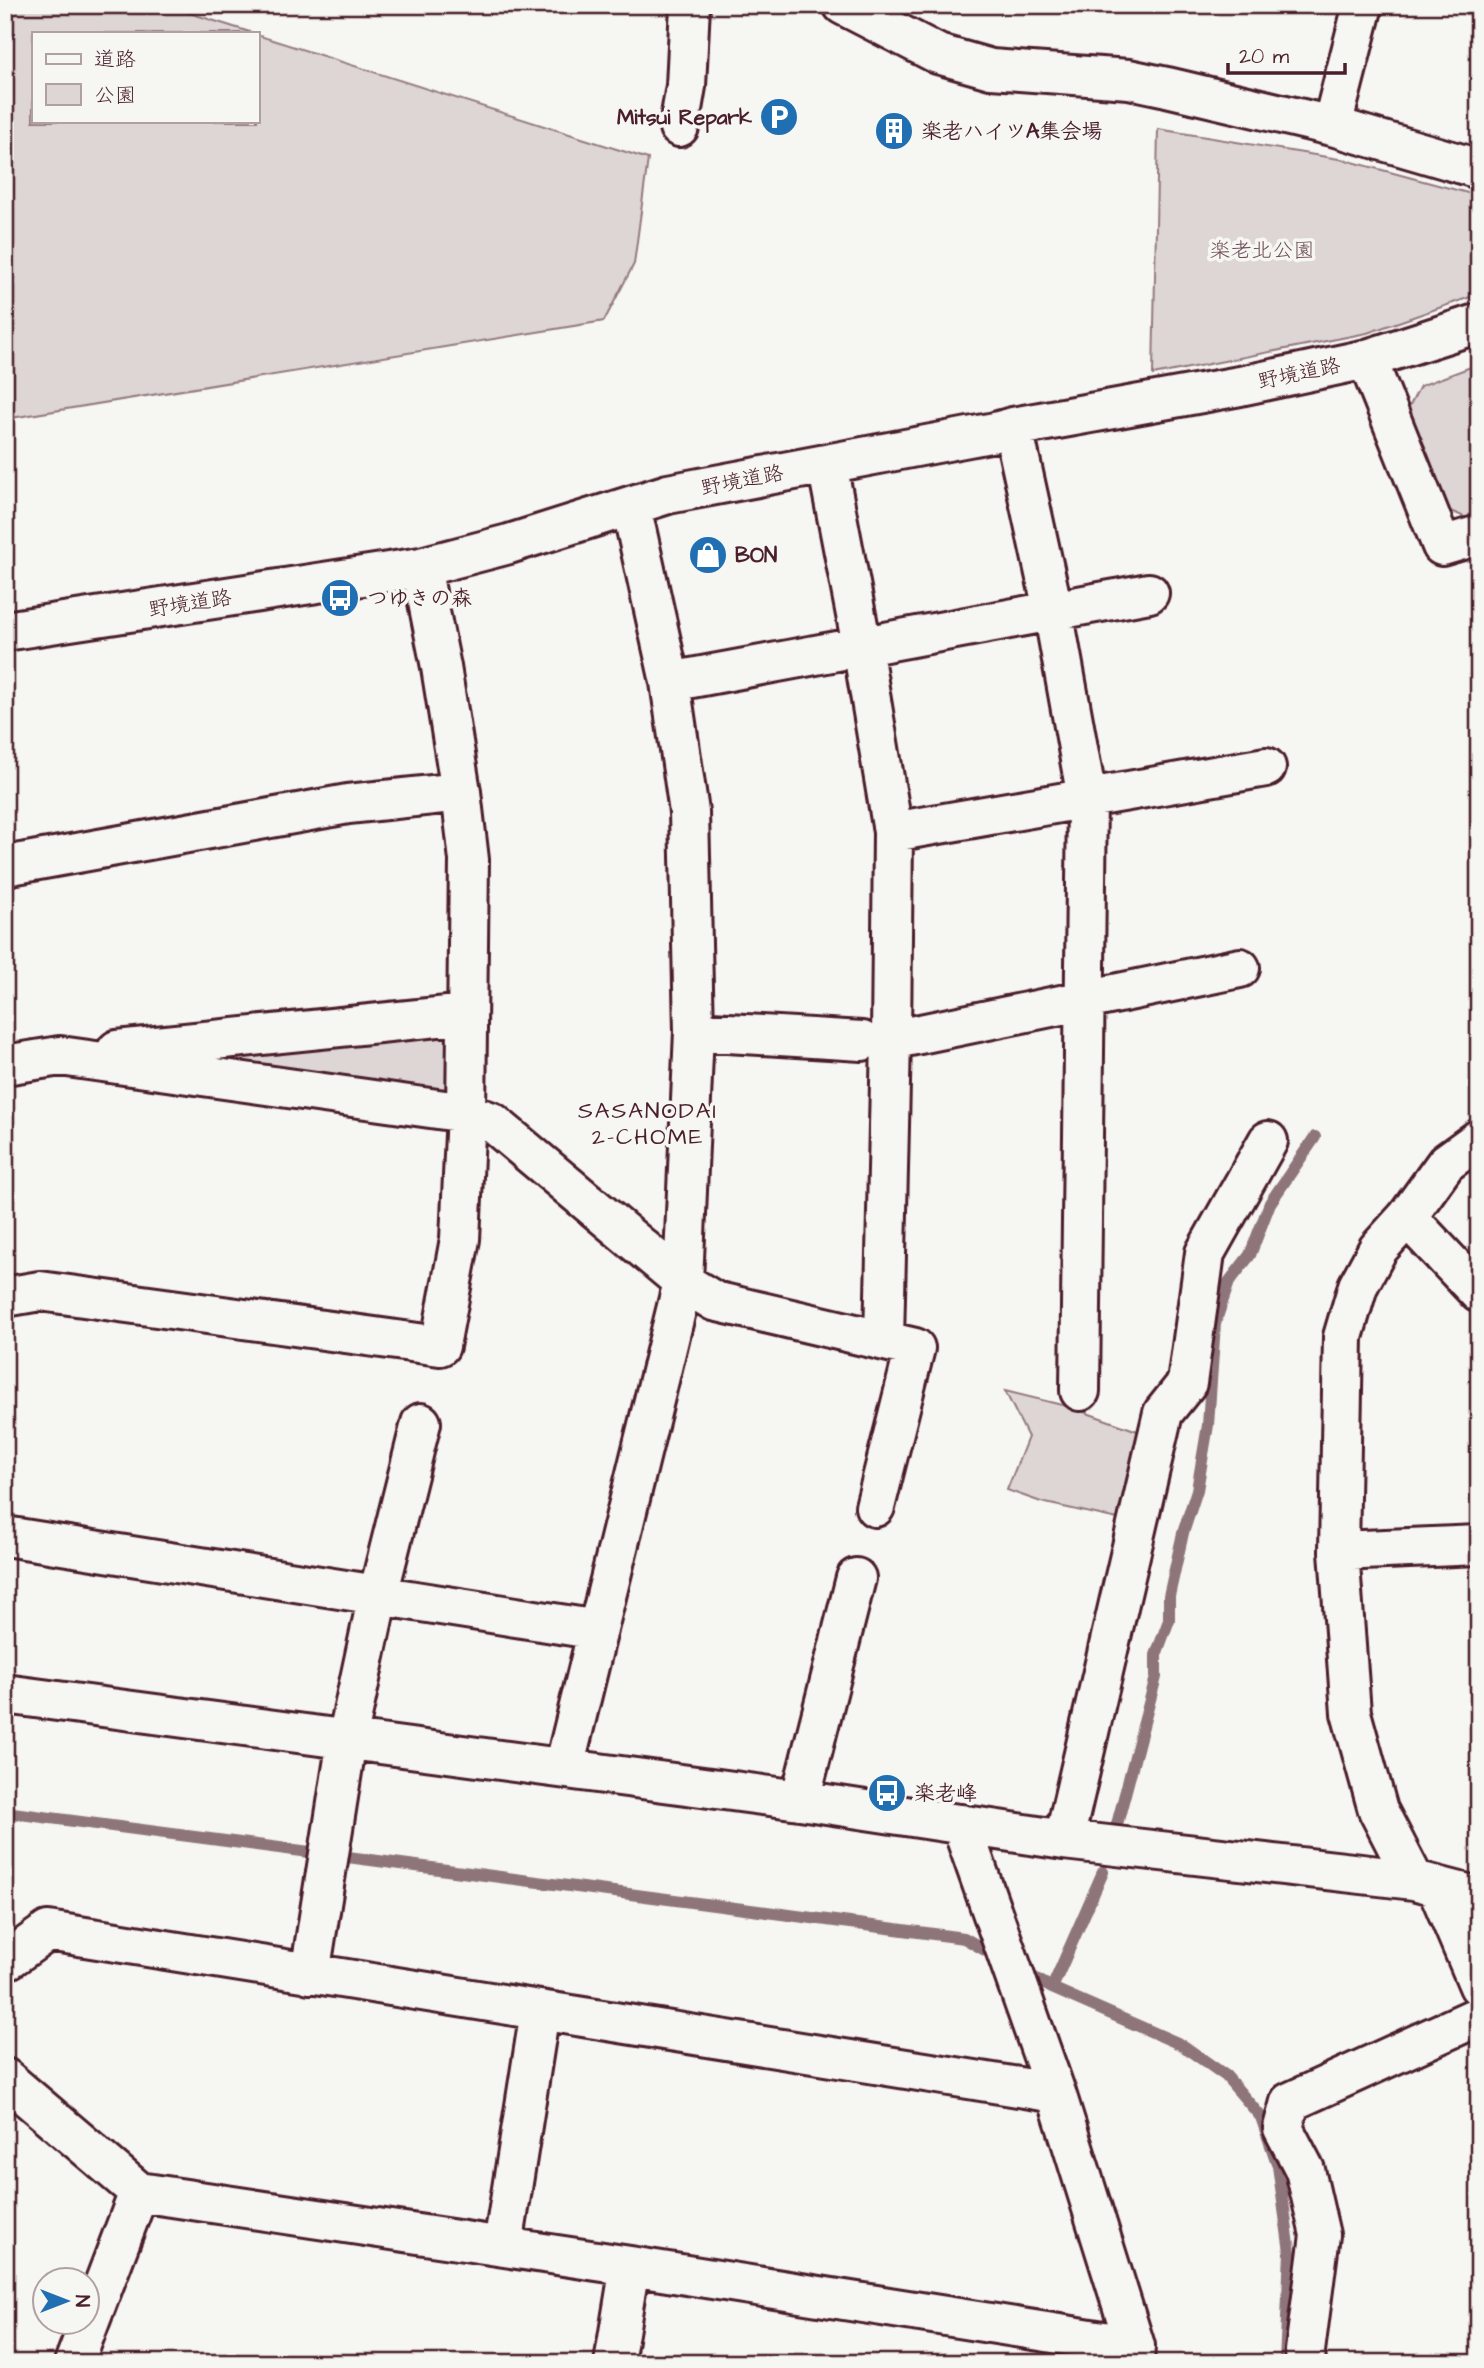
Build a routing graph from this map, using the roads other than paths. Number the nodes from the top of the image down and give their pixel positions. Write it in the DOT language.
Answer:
graph roads {
  1 [pos="690,5"];
  2 [pos="843,5"];
  3 [pos="1363,5"];
  4 [pos="1332,126"];
  5 [pos="679,127"];
  6 [pos="1479,169"];
  7 [pos="1479,323"];
  8 [pos="1367,359"];
  9 [pos="1013,427"];
  10 [pos="827,464"];
  11 [pos="632,506"];
  12 [pos="1479,535"];
  13 [pos="421,567"];
  14 [pos="1149,593"];
  15 [pos="1053,610"];
  16 [pos="5,631"];
  17 [pos="862,646"];
  18 [pos="670,682"];
  19 [pos="1266,767"];
  20 [pos="461,792"];
  21 [pos="1087,799"];
  22 [pos="893,832"];
  23 [pos="5,866"];
  24 [pos="1240,968"];
  25 [pos="1085,1000"];
  26 [pos="467,1014"];
  27 [pos="694,1031"];
  28 [pos="876,1040"];
  29 [pos="60,1056"];
  30 [pos="5,1065"];
  31 [pos="466,1113"];
  32 [pos="1479,1139"];
  33 [pos="1268,1141"];
  34 [pos="1407,1217"];
  35 [pos="683,1282"];
  36 [pos="1479,1293"];
  37 [pos="5,1297"];
  38 [pos="899,1344"];
  39 [pos="1080,1391"];
  40 [pos="421,1423"];
  41 [pos="875,1507"];
  42 [pos="5,1536"];
  43 [pos="1479,1545"];
  44 [pos="1339,1551"];
  45 [pos="856,1578"];
  46 [pos="378,1595"];
  47 [pos="598,1630"];
  48 [pos="5,1694"];
  49 [pos="347,1740"];
  50 [pos="564,1768"];
  51 [pos="800,1800"];
  52 [pos="961,1824"];
  53 [pos="1064,1840"];
  54 [pos="1425,1883"];
  55 [pos="1479,1897"];
  56 [pos="9,1959"];
  57 [pos="310,1974"];
  58 [pos="1479,1986"];
  59 [pos="540,2011"];
  60 [pos="1479,2017"];
  61 [pos="5,2078"];
  62 [pos="1056,2093"];
  63 [pos="139,2192"];
  64 [pos="503,2246"];
  65 [pos="629,2266"];
  66 [pos="1135,2354"];
  67 [pos="74,2363"];
  68 [pos="614,2363"];
  69 [pos="1306,2363"];
  1 -- 5 [label="street"];
  2 -- 4 [label="street"];
  3 -- 4 [label="street"];
  4 -- 6 [label="street"];
  7 -- 8 [label="street, 野境道路"];
  8 -- 9 [label="street, 野境道路"];
  8 -- 12 [label="street"];
  9 -- 10 [label="street, 野境道路"];
  9 -- 15 [label="street"];
  10 -- 11 [label="street, 野境道路"];
  10 -- 17 [label="street"];
  11 -- 13 [label="street, 野境道路"];
  11 -- 18 [label="street"];
  13 -- 16 [label="street, 野境道路"];
  13 -- 20 [label="street"];
  14 -- 15 [label="street"];
  15 -- 17 [label="street"];
  15 -- 21 [label="street"];
  17 -- 18 [label="street"];
  17 -- 22 [label="street"];
  18 -- 27 [label="street"];
  19 -- 21 [label="street"];
  20 -- 23 [label="street"];
  20 -- 26 [label="street"];
  21 -- 22 [label="street"];
  21 -- 25 [label="street"];
  22 -- 28 [label="street"];
  24 -- 25 [label="street"];
  25 -- 28 [label="street"];
  25 -- 39 [label="street"];
  26 -- 29 [label="street"];
  26 -- 31 [label="street"];
  27 -- 28 [label="street"];
  27 -- 35 [label="street"];
  28 -- 38 [label="street"];
  29 -- 30 [label="street"];
  29 -- 31 [label="street"];
  31 -- 35 [label="street"];
  31 -- 37 [label="street"];
  32 -- 34 [label="street"];
  33 -- 53 [label="street"];
  34 -- 36 [label="street"];
  34 -- 44 [label="street"];
  35 -- 38 [label="street"];
  35 -- 47 [label="street"];
  38 -- 41 [label="street"];
  40 -- 46 [label="street"];
  42 -- 46 [label="street"];
  43 -- 44 [label="street"];
  44 -- 54 [label="street"];
  45 -- 51 [label="street"];
  46 -- 47 [label="street"];
  46 -- 49 [label="street"];
  47 -- 50 [label="street"];
  48 -- 49 [label="street"];
  49 -- 50 [label="street"];
  49 -- 57 [label="street"];
  50 -- 51 [label="street"];
  51 -- 52 [label="street"];
  52 -- 53 [label="street"];
  52 -- 62 [label="street"];
  53 -- 54 [label="street"];
  54 -- 55 [label="street"];
  54 -- 58 [label="street"];
  56 -- 57 [label="street"];
  57 -- 59 [label="street"];
  59 -- 62 [label="street"];
  59 -- 64 [label="street"];
  60 -- 69 [label="street"];
  61 -- 63 [label="street"];
  62 -- 66 [label="street"];
  63 -- 64 [label="street"];
  63 -- 67 [label="street"];
  64 -- 65 [label="street"];
  65 -- 66 [label="street"];
  65 -- 68 [label="street"];
}
